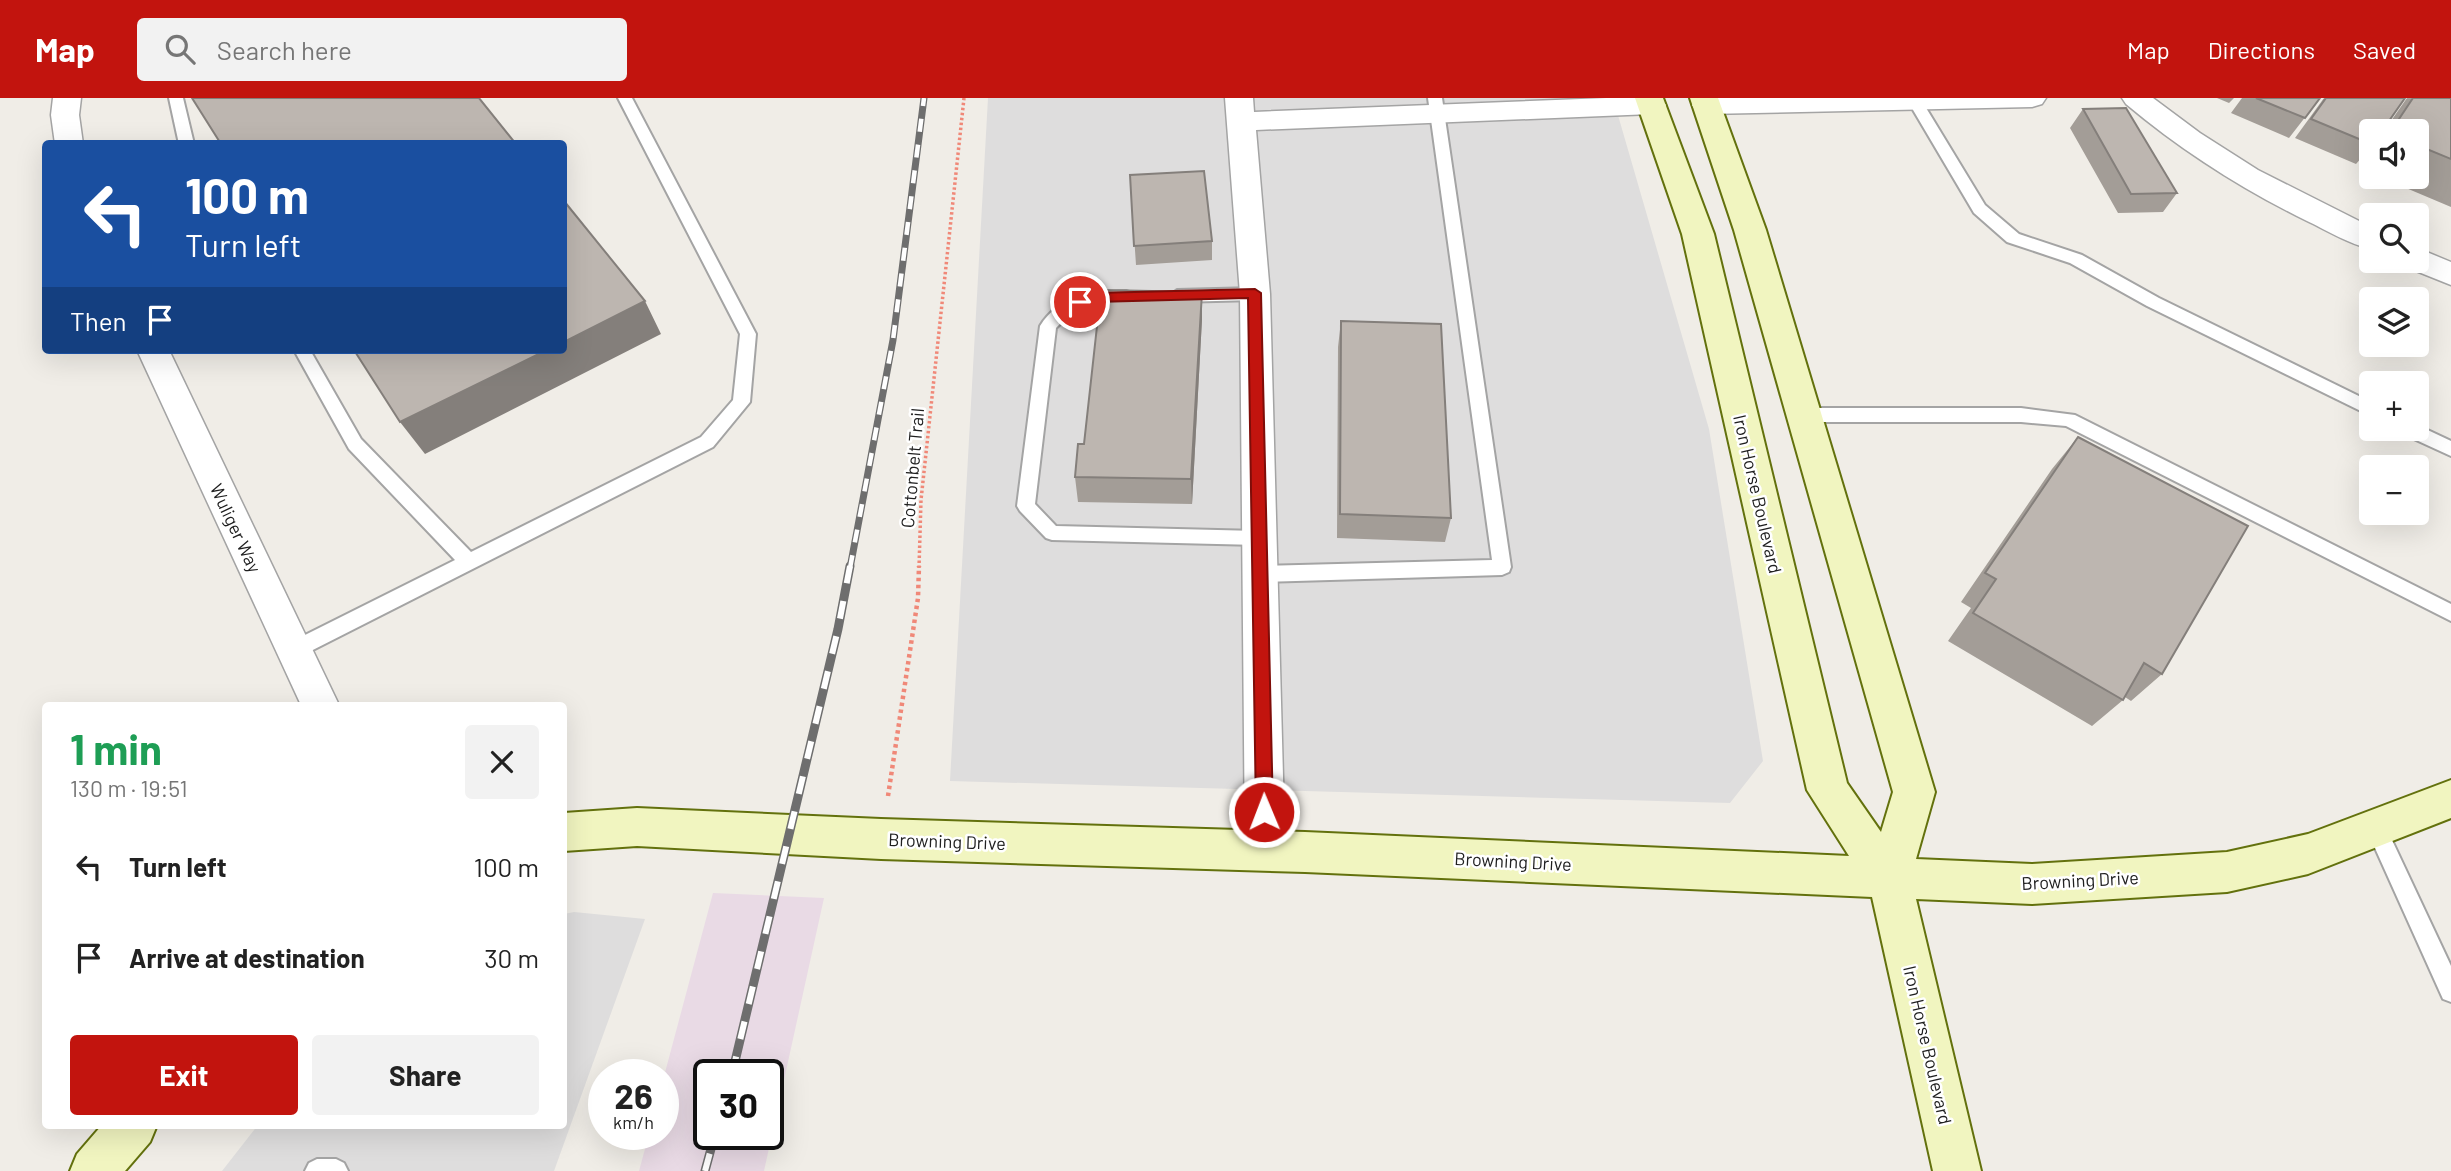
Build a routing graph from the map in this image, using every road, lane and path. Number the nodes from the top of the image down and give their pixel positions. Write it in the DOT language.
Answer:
graph roads {
  1 [pos="67,98"];
  2 [pos="176,98"];
  3 [pos="625,98"];
  4 [pos="964,98"];
  5 [pos="2032,98"];
  6 [pos="2136,98"];
  7 [pos="1914,99"];
  8 [pos="1651,102"];
  9 [pos="1705,102"];
  10 [pos="1437,106"];
  11 [pos="1240,110"];
  12 [pos="68,140"];
  13 [pos="186,140"];
  14 [pos="2359,233"];
  15 [pos="2429,264"];
  16 [pos="2451,274"];
  17 [pos="1255,293"];
  18 [pos="155,354"];
  19 [pos="304,354"];
  20 [pos="2359,404"];
  21 [pos="1804,415"];
  22 [pos="2429,439"];
  23 [pos="2451,449"];
  24 [pos="1258,538"];
  25 [pos="468,561"];
  26 [pos="1259,573"];
  27 [pos="2451,613"];
  28 [pos="294,650"];
  29 [pos="319,702"];
  30 [pos="2451,799"];
  31 [pos="2376,828"];
  32 [pos="567,832"];
  33 [pos="881,839"];
  34 [pos="1265,850"];
  35 [pos="1889,878"];
  36 [pos="2451,991"];
  37 [pos="130,1129"];
  38 [pos="94,1171"];
  39 [pos="317,1171"];
  40 [pos="336,1171"];
  41 [pos="1957,1171"];
  1 -- 12 [label="street"];
  2 -- 13 [label="lane"];
  3 -- 25 [label="lane"];
  4 -- 33 [label="path, Cottonbelt Trail"];
  5 -- 7 [label="street"];
  6 -- 14 [label="street"];
  7 -- 9 [label="street"];
  7 -- 20 [label="lane"];
  8 -- 9 [label="street"];
  8 -- 10 [label="street"];
  8 -- 35 [label="street, Iron Horse Boulevard"];
  9 -- 21 [label="street, Iron Horse Boulevard"];
  10 -- 11 [label="street"];
  10 -- 26 [label="lane"];
  11 -- 17 [label="street"];
  15 -- 16 [label="street"];
  17 -- 24 [label="street"];
  17 -- 24 [label="lane"];
  18 -- 28 [label="street, Wuliger Way"];
  19 -- 25 [label="lane"];
  21 -- 27 [label="lane"];
  21 -- 35 [label="street, Iron Horse Boulevard"];
  22 -- 23 [label="lane"];
  24 -- 26 [label="street"];
  25 -- 28 [label="lane"];
  26 -- 34 [label="street"];
  28 -- 29 [label="street, Wuliger Way"];
  30 -- 31 [label="street, Browning Drive"];
  31 -- 35 [label="street, Browning Drive"];
  31 -- 36 [label="lane"];
  32 -- 33 [label="street, Browning Drive"];
  33 -- 34 [label="street, Browning Drive"];
  34 -- 35 [label="street, Browning Drive"];
  35 -- 41 [label="street, Iron Horse Boulevard"];
  37 -- 38 [label="street"];
  39 -- 40 [label="lane"];
}
